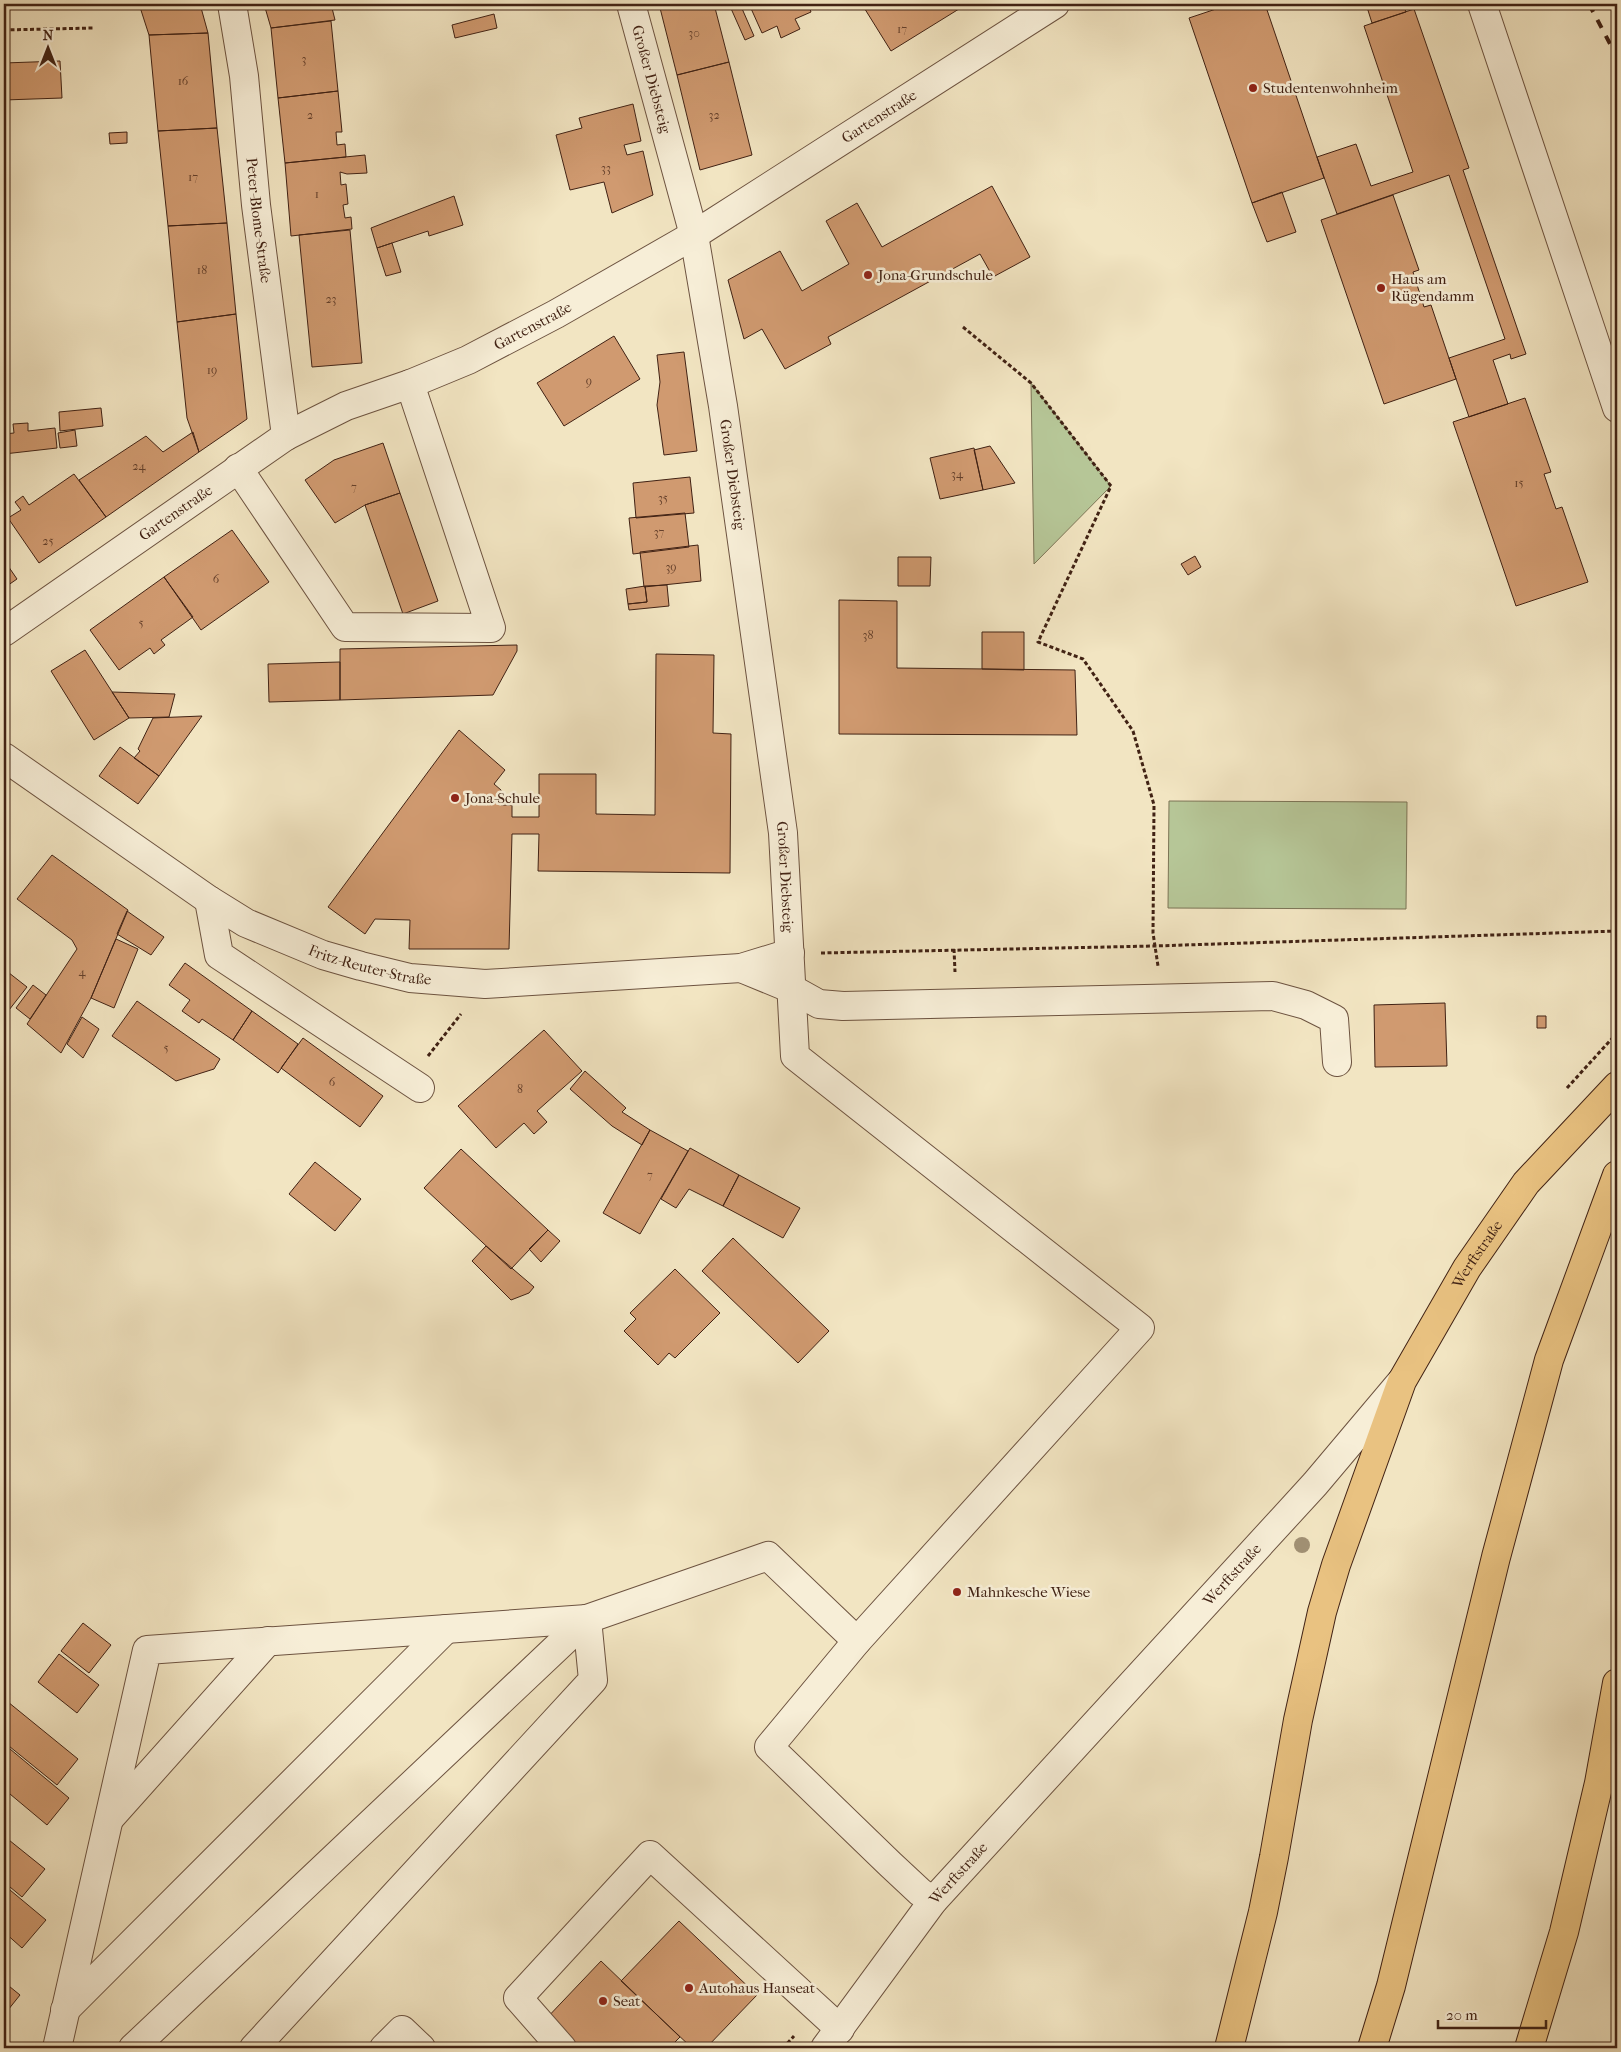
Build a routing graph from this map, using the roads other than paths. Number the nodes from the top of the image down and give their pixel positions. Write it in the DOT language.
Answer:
graph roads {
  1 [pos="232,4"];
  2 [pos="631,4"];
  3 [pos="1055,4"];
  4 [pos="1482,4"];
  5 [pos="694,235"];
  6 [pos="410,384"];
  7 [pos="1617,408"];
  8 [pos="286,436"];
  9 [pos="238,468"];
  10 [pos="4,632"];
  11 [pos="4,757"];
  12 [pos="209,900"];
  13 [pos="790,954"];
  14 [pos="741,968"];
  15 [pos="792,989"];
  16 [pos="1337,1062"];
  17 [pos="414,1084"];
  18 [pos="1617,1086"];
  19 [pos="1617,1175"];
  20 [pos="1402,1381"];
  21 [pos="587,1619"];
  22 [pos="446,1629"];
  23 [pos="268,1641"];
  24 [pos="857,1641"];
  25 [pos="1617,1683"];
  26 [pos="109,1819"];
  27 [pos="934,1901"];
  28 [pos="65,2010"];
  29 [pos="832,2039"];
  30 [pos="57,2048"];
  31 [pos="133,2048"];
  32 [pos="254,2048"];
  33 [pos="384,2048"];
  34 [pos="421,2048"];
  35 [pos="562,2048"];
  36 [pos="1228,2048"];
  37 [pos="1372,2048"];
  38 [pos="1529,2048"];
  1 -- 8 [label="street, Peter-Blome-Straße"];
  2 -- 5 [label="street, Großer Diebsteig"];
  3 -- 5 [label="street, Gartenstraße"];
  4 -- 7 [label="street"];
  5 -- 6 [label="street, Gartenstraße"];
  5 -- 13 [label="street, Großer Diebsteig"];
  6 -- 8 [label="street, Gartenstraße"];
  6 -- 9 [label="street"];
  8 -- 9 [label="street, Gartenstraße"];
  9 -- 10 [label="street, Gartenstraße"];
  11 -- 12 [label="street, Fritz-Reuter-Straße"];
  12 -- 14 [label="street, Fritz-Reuter-Straße"];
  12 -- 17 [label="street"];
  13 -- 14 [label="street, Fritz-Reuter-Straße"];
  13 -- 15 [label="street, Großer Diebsteig"];
  14 -- 15 [label="street"];
  15 -- 16 [label="street"];
  15 -- 24 [label="street, Großer Diebsteig"];
  18 -- 20 [label="main road, Werftstraße"];
  19 -- 37 [label="main road"];
  20 -- 27 [label="street, Werftstraße"];
  20 -- 36 [label="main road"];
  21 -- 22 [label="street"];
  21 -- 24 [label="street"];
  21 -- 31 [label="street"];
  21 -- 32 [label="street"];
  22 -- 23 [label="street"];
  22 -- 28 [label="street"];
  23 -- 26 [label="street"];
  23 -- 26 [label="street"];
  24 -- 27 [label="street"];
  25 -- 38 [label="main road"];
  26 -- 28 [label="street"];
  27 -- 29 [label="street, Werftstraße"];
  28 -- 30 [label="street"];
  29 -- 35 [label="street"];
  33 -- 34 [label="street"];
}
